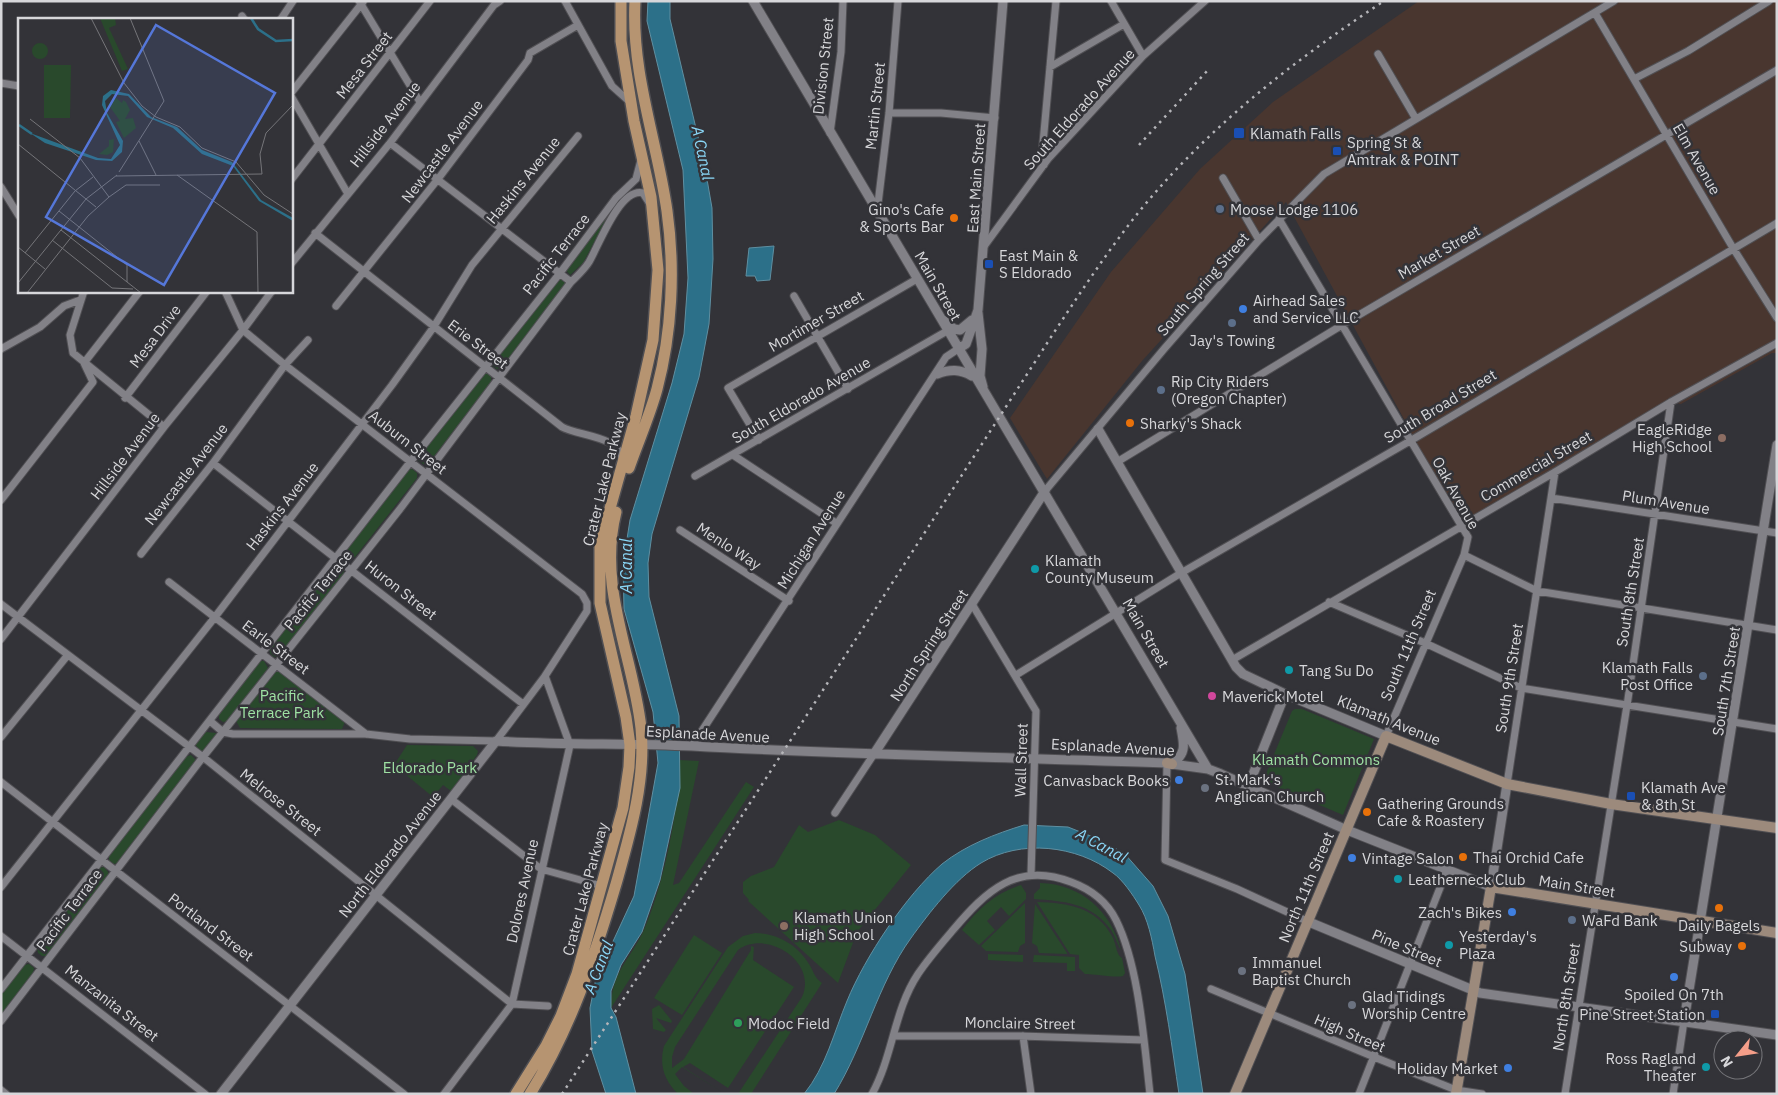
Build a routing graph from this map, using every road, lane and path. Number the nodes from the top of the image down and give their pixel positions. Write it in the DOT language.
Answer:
graph roads {
  1 [pos="293,1"];
  2 [pos="430,1"];
  3 [pos="500,1"];
  4 [pos="565,1"];
  5 [pos="621,1"];
  6 [pos="634,1"];
  7 [pos="753,1"];
  8 [pos="843,1"];
  9 [pos="898,1"];
  10 [pos="1003,1"];
  11 [pos="1056,1"];
  12 [pos="1111,1"];
  13 [pos="1205,1"];
  14 [pos="1614,1"];
  15 [pos="1769,1"];
  16 [pos="361,2"];
  17 [pos="1595,13"];
  18 [pos="282,18"];
  19 [pos="1124,24"];
  20 [pos="578,25"];
  21 [pos="391,54"];
  22 [pos="1378,54"];
  23 [pos="1143,56"];
  24 [pos="1050,67"];
  25 [pos="1777,70"];
  26 [pos="1634,79"];
  27 [pos="1,83"];
  28 [pos="18,86"];
  29 [pos="292,93"];
  30 [pos="292,96"];
  31 [pos="420,102"];
  32 [pos="631,103"];
  33 [pos="889,113"];
  34 [pos="994,118"];
  35 [pos="1416,119"];
  36 [pos="830,134"];
  37 [pos="1667,134"];
  38 [pos="578,136"];
  39 [pos="390,142"];
  40 [pos="319,145"];
  41 [pos="641,156"];
  42 [pos="1044,165"];
  43 [pos="1223,178"];
  44 [pos="292,179"];
  45 [pos="438,179"];
  46 [pos="1,187"];
  47 [pos="348,194"];
  48 [pos="652,206"];
  49 [pos="877,213"];
  50 [pos="18,214"];
  51 [pos="1279,219"];
  52 [pos="1777,222"];
  53 [pos="501,229"];
  54 [pos="315,233"];
  55 [pos="1259,240"];
  56 [pos="985,246"];
  57 [pos="1733,248"];
  58 [pos="292,263"];
  59 [pos="364,273"];
  60 [pos="560,273"];
  61 [pos="917,279"];
  62 [pos="571,282"];
  63 [pos="84,292"];
  64 [pos="139,292"];
  65 [pos="205,292"];
  66 [pos="225,292"];
  67 [pos="271,292"];
  68 [pos="794,296"];
  69 [pos="80,300"];
  70 [pos="336,306"];
  71 [pos="978,310"];
  72 [pos="939,317"];
  73 [pos="1777,318"];
  74 [pos="1343,324"];
  75 [pos="434,328"];
  76 [pos="244,330"];
  77 [pos="947,331"];
  78 [pos="818,336"];
  79 [pos="308,340"];
  80 [pos="1777,343"];
  81 [pos="1,349"];
  82 [pos="958,349"];
  83 [pos="84,363"];
  84 [pos="285,365"];
  85 [pos="485,366"];
  86 [pos="937,374"];
  87 [pos="499,377"];
  88 [pos="974,377"];
  89 [pos="848,389"];
  90 [pos="986,397"];
  91 [pos="125,398"];
  92 [pos="1671,402"];
  93 [pos="362,424"];
  94 [pos="164,427"];
  95 [pos="1098,429"];
  96 [pos="759,440"];
  97 [pos="1410,441"];
  98 [pos="1777,445"];
  99 [pos="733,455"];
  100 [pos="411,461"];
  101 [pos="1117,462"];
  102 [pos="213,463"];
  103 [pos="622,467"];
  104 [pos="1555,472"];
  105 [pos="426,473"];
  106 [pos="694,476"];
  107 [pos="1045,491"];
  108 [pos="1551,498"];
  109 [pos="1,500"];
  110 [pos="1655,514"];
  111 [pos="287,520"];
  112 [pos="836,523"];
  113 [pos="1462,526"];
  114 [pos="680,530"];
  115 [pos="1764,531"];
  116 [pos="1777,533"];
  117 [pos="142,554"];
  118 [pos="1464,555"];
  119 [pos="336,558"];
  120 [pos="352,570"];
  121 [pos="1181,573"];
  122 [pos="169,582"];
  123 [pos="1536,591"];
  124 [pos="789,601"];
  125 [pos="1329,602"];
  126 [pos="587,603"];
  127 [pos="1,604"];
  128 [pos="972,604"];
  129 [pos="1641,609"];
  130 [pos="1117,612"];
  131 [pos="215,617"];
  132 [pos="18,618"];
  133 [pos="1749,626"];
  134 [pos="1777,630"];
  135 [pos="1,639"];
  136 [pos="1425,643"];
  137 [pos="262,655"];
  138 [pos="67,656"];
  139 [pos="1232,660"];
  140 [pos="276,664"];
  141 [pos="1016,675"];
  142 [pos="545,676"];
  143 [pos="1522,688"];
  144 [pos="1285,694"];
  145 [pos="523,704"];
  146 [pos="1627,705"];
  147 [pos="140,711"];
  148 [pos="1178,718"];
  149 [pos="210,721"];
  150 [pos="1733,723"];
  151 [pos="1777,729"];
  152 [pos="223,732"];
  153 [pos="366,734"];
  154 [pos="1386,736"];
  155 [pos="1,737"];
  156 [pos="496,741"];
  157 [pos="570,745"];
  158 [pos="636,746"];
  159 [pos="692,746"];
  160 [pos="190,748"];
  161 [pos="874,754"];
  162 [pos="203,757"];
  163 [pos="1035,758"];
  164 [pos="1170,763"];
  165 [pos="1208,769"];
  166 [pos="1,782"];
  167 [pos="1507,784"];
  168 [pos="1248,787"];
  169 [pos="451,799"];
  170 [pos="1611,804"];
  171 [pos="835,814"];
  172 [pos="1718,819"];
  173 [pos="54,823"];
  174 [pos="1777,828"];
  175 [pos="1347,830"];
  176 [pos="102,861"];
  177 [pos="541,869"];
  178 [pos="1447,870"];
  179 [pos="116,872"];
  180 [pos="1031,875"];
  181 [pos="602,886"];
  182 [pos="1,887"];
  183 [pos="1491,887"];
  184 [pos="376,893"];
  185 [pos="1593,905"];
  186 [pos="1700,920"];
  187 [pos="1309,922"];
  188 [pos="1777,933"];
  189 [pos="1,936"];
  190 [pos="28,955"];
  191 [pos="1412,964"];
  192 [pos="44,966"];
  193 [pos="1211,988"];
  194 [pos="1,989"];
  195 [pos="1475,991"];
  196 [pos="512,1004"];
  197 [pos="290,1005"];
  198 [pos="548,1006"];
  199 [pos="1579,1006"];
  200 [pos="1268,1013"];
  201 [pos="1,1021"];
  202 [pos="1684,1021"];
  203 [pos="1777,1035"];
  204 [pos="894,1036"];
  205 [pos="1023,1036"];
  206 [pos="1144,1040"];
  207 [pos="1374,1057"];
  208 [pos="1,1090"];
  209 [pos="1456,1092"];
  210 [pos="517,1093"];
  211 [pos="6,1094"];
  212 [pos="206,1094"];
  213 [pos="221,1094"];
  214 [pos="404,1094"];
  215 [pos="444,1094"];
  216 [pos="530,1094"];
  217 [pos="872,1094"];
  218 [pos="1031,1094"];
  219 [pos="1150,1094"];
  220 [pos="1235,1094"];
  221 [pos="1359,1094"];
  222 [pos="1482,1094"];
  223 [pos="1565,1094"];
  224 [pos="1673,1094"];
  1 -- 18 [label="street"];
  2 -- 21 [label="street, Mesa Street"];
  3 -- 31 [label="street, Hillside Avenue"];
  4 -- 20 [label="street"];
  5 -- 32 [label="main road, Crater Lake Parkway"];
  6 -- 158 [label="main road, Crater Lake Parkway"];
  7 -- 36 [label="street, Main Street"];
  8 -- 36 [label="street, Division Street"];
  9 -- 33 [label="street, Martin Street"];
  10 -- 34 [label="street, East Main Street"];
  11 -- 24 [label="street"];
  12 -- 19 [label="street"];
  13 -- 23 [label="street, South Eldorado Avenue"];
  14 -- 17 [label="street, South Spring Street"];
  15 -- 26 [label="street"];
  16 -- 21 [label="street"];
  16 -- 29 [label="street"];
  17 -- 26 [label="street, Elm Avenue"];
  17 -- 35 [label="street, South Spring Street"];
  19 -- 23 [label="street"];
  19 -- 24 [label="street"];
  20 -- 32 [label="street"];
  20 -- 45 [label="street, Newcastle Avenue"];
  21 -- 31 [label="street"];
  21 -- 40 [label="street, Mesa Street"];
  22 -- 35 [label="street"];
  23 -- 42 [label="street, South Eldorado Avenue"];
  24 -- 42 [label="street"];
  25 -- 37 [label="street, Market Street"];
  26 -- 37 [label="street, Elm Avenue"];
  27 -- 28 [label="street"];
  30 -- 40 [label="street"];
  31 -- 39 [label="street, Hillside Avenue"];
  32 -- 41 [label="main road, Crater Lake Parkway"];
  33 -- 34 [label="street"];
  33 -- 49 [label="street, Martin Street"];
  34 -- 56 [label="street, East Main Street"];
  35 -- 51 [label="street, South Spring Street"];
  36 -- 49 [label="street, Main Street"];
  37 -- 57 [label="street, Elm Avenue"];
  37 -- 74 [label="street, Market Street"];
  38 -- 53 [label="street, Haskins Avenue"];
  39 -- 45 [label="street"];
  39 -- 47 [label="street, Hillside Avenue"];
  40 -- 44 [label="street"];
  40 -- 47 [label="street"];
  41 -- 48 [label="main road, Crater Lake Parkway"];
  41 -- 60 [label="street, Pacific Terrace"];
  42 -- 56 [label="street, South Eldorado Avenue"];
  43 -- 55 [label="street"];
  45 -- 53 [label="street"];
  45 -- 59 [label="street, Newcastle Avenue"];
  46 -- 50 [label="street"];
  47 -- 54 [label="street, Hillside Avenue"];
  48 -- 62 [label="street, Pacific Terrace"];
  48 -- 103 [label="main road, Crater Lake Parkway"];
  49 -- 61 [label="street, Main Street"];
  51 -- 55 [label="street, South Spring Street"];
  51 -- 74 [label="street, Oak Avenue"];
  52 -- 57 [label="street, South Broad Street"];
  53 -- 60 [label="street"];
  53 -- 75 [label="street, Haskins Avenue"];
  54 -- 58 [label="street, Hillside Avenue"];
  54 -- 59 [label="street, Erie Street"];
  55 -- 95 [label="street, South Spring Street"];
  56 -- 71 [label="street, East Main Street"];
  57 -- 73 [label="street, Elm Avenue"];
  57 -- 97 [label="street, South Broad Street"];
  59 -- 70 [label="street, Newcastle Avenue"];
  59 -- 75 [label="street, Erie Street"];
  60 -- 62 [label="street"];
  60 -- 85 [label="street, Pacific Terrace"];
  61 -- 72 [label="street, Main Street"];
  61 -- 78 [label="street, Mortimer Street"];
  62 -- 87 [label="street, Pacific Terrace"];
  63 -- 69 [label="street"];
  64 -- 83 [label="street"];
  65 -- 91 [label="street, Mesa Drive"];
  66 -- 76 [label="street, Auburn Street"];
  67 -- 76 [label="street, Hillside Avenue"];
  68 -- 78 [label="street"];
  69 -- 81 [label="street"];
  69 -- 83 [label="street"];
  71 -- 72 [label="street"];
  71 -- 82 [label="street, East Main Street"];
  71 -- 90 [label="street"];
  72 -- 77 [label="street, Main Street"];
  74 -- 97 [label="street, Oak Avenue"];
  74 -- 101 [label="street, Market Street"];
  75 -- 85 [label="street, Erie Street"];
  75 -- 93 [label="street, Haskins Avenue"];
  76 -- 84 [label="street, Auburn Street"];
  76 -- 94 [label="street, Hillside Avenue"];
  77 -- 82 [label="street, Main Street"];
  77 -- 89 [label="street, South Eldorado Avenue"];
  78 -- 89 [label="street"];
  78 -- 96 [label="street, Mortimer Street"];
  79 -- 84 [label="street, Newcastle Avenue"];
  80 -- 92 [label="street, Commercial Street"];
  82 -- 86 [label="street, Michigan Avenue"];
  82 -- 88 [label="street, Main Street"];
  83 -- 91 [label="street"];
  83 -- 109 [label="street"];
  84 -- 93 [label="street, Auburn Street"];
  84 -- 102 [label="street, Newcastle Avenue"];
  85 -- 87 [label="street, Erie Street"];
  85 -- 100 [label="street, Pacific Terrace"];
  86 -- 88 [label="street"];
  86 -- 112 [label="street, Michigan Avenue"];
  87 -- 103 [label="street, Erie Street"];
  87 -- 105 [label="street, Pacific Terrace"];
  88 -- 90 [label="street, Main Street"];
  89 -- 96 [label="street, South Eldorado Avenue"];
  90 -- 107 [label="street, Main Street"];
  91 -- 94 [label="street"];
  92 -- 104 [label="street, Commercial Street"];
  92 -- 110 [label="street, South 8th Street"];
  93 -- 100 [label="street, Auburn Street"];
  93 -- 111 [label="street, Haskins Avenue"];
  94 -- 132 [label="street, Hillside Avenue"];
  95 -- 101 [label="street, Klamath Avenue"];
  95 -- 107 [label="street, South Spring Street"];
  96 -- 99 [label="street, South Eldorado Avenue"];
  97 -- 113 [label="street, Oak Avenue"];
  97 -- 121 [label="street, South Broad Street"];
  98 -- 115 [label="street, South 7th Street"];
  99 -- 106 [label="street, South Eldorado Avenue"];
  99 -- 112 [label="street"];
  100 -- 105 [label="street, Auburn Street"];
  100 -- 119 [label="street, Pacific Terrace"];
  101 -- 121 [label="street, Klamath Avenue"];
  102 -- 111 [label="street, Huron Street"];
  102 -- 117 [label="street, Newcastle Avenue"];
  103 -- 158 [label="main road, Crater Lake Parkway"];
  104 -- 108 [label="street, South 9th Street"];
  104 -- 113 [label="street, Commercial Street"];
  105 -- 120 [label="street, Pacific Terrace"];
  105 -- 126 [label="street, Auburn Street"];
  107 -- 128 [label="street, North Spring Street"];
  107 -- 130 [label="street, Main Street"];
  108 -- 110 [label="street, Plum Avenue"];
  108 -- 123 [label="street, South 9th Street"];
  110 -- 115 [label="street, Plum Avenue"];
  110 -- 129 [label="street, South 8th Street"];
  111 -- 119 [label="street, Huron Street"];
  111 -- 131 [label="street, Haskins Avenue"];
  112 -- 124 [label="street, Michigan Avenue"];
  113 -- 118 [label="street, Oak Avenue"];
  113 -- 125 [label="street, Commercial Street"];
  114 -- 124 [label="street, Menlo Way"];
  115 -- 116 [label="street, Plum Avenue"];
  115 -- 133 [label="street, South 7th Street"];
  118 -- 123 [label="street"];
  118 -- 136 [label="street, South 11th Street"];
  119 -- 120 [label="street, Huron Street"];
  119 -- 137 [label="street, Pacific Terrace"];
  120 -- 140 [label="street, Pacific Terrace"];
  120 -- 145 [label="street, Huron Street"];
  121 -- 130 [label="street, South Broad Street"];
  121 -- 139 [label="street, Klamath Avenue"];
  122 -- 131 [label="street, Earle Street"];
  123 -- 129 [label="street"];
  123 -- 143 [label="street, South 9th Street"];
  124 -- 159 [label="street, Michigan Avenue"];
  125 -- 136 [label="street"];
  125 -- 139 [label="street, Commercial Street"];
  126 -- 142 [label="street, North Eldorado Avenue"];
  127 -- 132 [label="street, Melrose Street"];
  128 -- 141 [label="street, Wall Street"];
  128 -- 161 [label="street, North Spring Street"];
  129 -- 133 [label="street"];
  129 -- 146 [label="street, South 8th Street"];
  130 -- 141 [label="street, South Broad Street"];
  130 -- 148 [label="street, Main Street"];
  131 -- 137 [label="street, Earle Street"];
  131 -- 147 [label="street, Haskins Avenue"];
  132 -- 135 [label="street, Hillside Avenue"];
  132 -- 138 [label="street, Melrose Street"];
  133 -- 134 [label="street"];
  133 -- 150 [label="street, South 7th Street"];
  136 -- 143 [label="street"];
  136 -- 154 [label="street, South 11th Street"];
  137 -- 140 [label="street, Earle Street"];
  137 -- 149 [label="street, Pacific Terrace"];
  138 -- 147 [label="street, Melrose Street"];
  138 -- 155 [label="street"];
  139 -- 144 [label="street, Klamath Avenue"];
  140 -- 152 [label="street, Pacific Terrace"];
  140 -- 153 [label="street, Earle Street"];
  141 -- 163 [label="street, Wall Street"];
  142 -- 145 [label="street, North Eldorado Avenue"];
  142 -- 157 [label="street"];
  143 -- 146 [label="street"];
  143 -- 167 [label="street, South 9th Street"];
  144 -- 154 [label="street, Klamath Avenue"];
  144 -- 168 [label="street"];
  145 -- 156 [label="street, North Eldorado Avenue"];
  146 -- 150 [label="street"];
  146 -- 170 [label="street, South 8th Street"];
  147 -- 160 [label="street, Melrose Street"];
  147 -- 173 [label="street, Haskins Avenue"];
  148 -- 164 [label="street"];
  148 -- 165 [label="street, Main Street"];
  149 -- 152 [label="street"];
  149 -- 160 [label="street, Pacific Terrace"];
  150 -- 151 [label="street"];
  150 -- 172 [label="street, South 7th Street"];
  152 -- 153 [label="street, Esplanade Avenue"];
  152 -- 162 [label="street, Pacific Terrace"];
  153 -- 156 [label="street, Esplanade Avenue"];
  154 -- 167 [label="main road, Klamath Avenue"];
  154 -- 175 [label="main road, South 11th Street"];
  156 -- 157 [label="street, Esplanade Avenue"];
  156 -- 169 [label="street, North Eldorado Avenue"];
  157 -- 158 [label="street, Esplanade Avenue"];
  157 -- 177 [label="street, Dolores Avenue"];
  158 -- 159 [label="street, Esplanade Avenue"];
  158 -- 181 [label="main road, Crater Lake Parkway"];
  158 -- 216 [label="main road, Crater Lake Parkway"];
  159 -- 161 [label="street, Esplanade Avenue"];
  160 -- 162 [label="street, Melrose Street"];
  160 -- 176 [label="street, Pacific Terrace"];
  161 -- 163 [label="street, Esplanade Avenue"];
  161 -- 171 [label="street, North Spring Street"];
  162 -- 179 [label="street, Pacific Terrace"];
  162 -- 184 [label="street, Melrose Street"];
  163 -- 164 [label="street, Esplanade Avenue"];
  163 -- 180 [label="street, Wall Street"];
  164 -- 165 [label="street, Esplanade Avenue"];
  164 -- 187 [label="street, Pine Street"];
  165 -- 168 [label="street, Main Street"];
  166 -- 173 [label="street, Portland Street"];
  167 -- 170 [label="main road, Klamath Avenue"];
  167 -- 183 [label="street, South 9th Street"];
  168 -- 175 [label="street, Main Street"];
  169 -- 177 [label="street"];
  169 -- 184 [label="street, North Eldorado Avenue"];
  170 -- 172 [label="main road, Klamath Avenue"];
  170 -- 185 [label="street, South 8th Street"];
  172 -- 174 [label="main road, Klamath Avenue"];
  172 -- 186 [label="street, South 7th Street"];
  173 -- 176 [label="street, Portland Street"];
  173 -- 182 [label="street, Haskins Avenue"];
  175 -- 178 [label="street, Main Street"];
  175 -- 187 [label="main road, North 11th Street"];
  176 -- 179 [label="street, Portland Street"];
  176 -- 190 [label="street, Pacific Terrace"];
  177 -- 181 [label="street"];
  177 -- 196 [label="street, Dolores Avenue"];
  178 -- 183 [label="street, Main Street"];
  178 -- 191 [label="street"];
  179 -- 192 [label="street, Pacific Terrace"];
  179 -- 197 [label="street, Portland Street"];
  180 -- 204 [label="street"];
  180 -- 206 [label="street"];
  181 -- 210 [label="main road, Crater Lake Parkway"];
  183 -- 185 [label="main road, Main Street"];
  183 -- 195 [label="main road"];
  184 -- 196 [label="street, Melrose Street"];
  184 -- 197 [label="street, North Eldorado Avenue"];
  185 -- 186 [label="main road, Main Street"];
  185 -- 199 [label="street, North 8th Street"];
  186 -- 188 [label="main road, Main Street"];
  186 -- 202 [label="street, South 7th Street"];
  187 -- 191 [label="street, Pine Street"];
  187 -- 200 [label="main road, North 11th Street"];
  189 -- 190 [label="street, Manzanita Street"];
  190 -- 192 [label="street, Manzanita Street"];
  190 -- 194 [label="street, Pacific Terrace"];
  191 -- 195 [label="street, Pine Street"];
  191 -- 207 [label="street"];
  192 -- 201 [label="street, Pacific Terrace"];
  192 -- 212 [label="street, Manzanita Street"];
  193 -- 200 [label="street, High Street"];
  195 -- 199 [label="street, Pine Street"];
  195 -- 209 [label="main road"];
  196 -- 198 [label="street"];
  196 -- 215 [label="street, Dolores Avenue"];
  197 -- 213 [label="street, North Eldorado Avenue"];
  197 -- 214 [label="street, Portland Street"];
  199 -- 202 [label="street, Pine Street"];
  199 -- 223 [label="street, North 8th Street"];
  200 -- 207 [label="street, High Street"];
  200 -- 220 [label="main road, North 11th Street"];
  202 -- 203 [label="street, Pine Street"];
  202 -- 224 [label="street"];
  204 -- 205 [label="street, Monclaire Street"];
  204 -- 217 [label="street"];
  205 -- 206 [label="street, Monclaire Street"];
  205 -- 218 [label="street"];
  206 -- 219 [label="street"];
  207 -- 209 [label="street, High Street"];
  207 -- 221 [label="street"];
  208 -- 211 [label="street"];
  209 -- 222 [label="street, High Street"];
}
